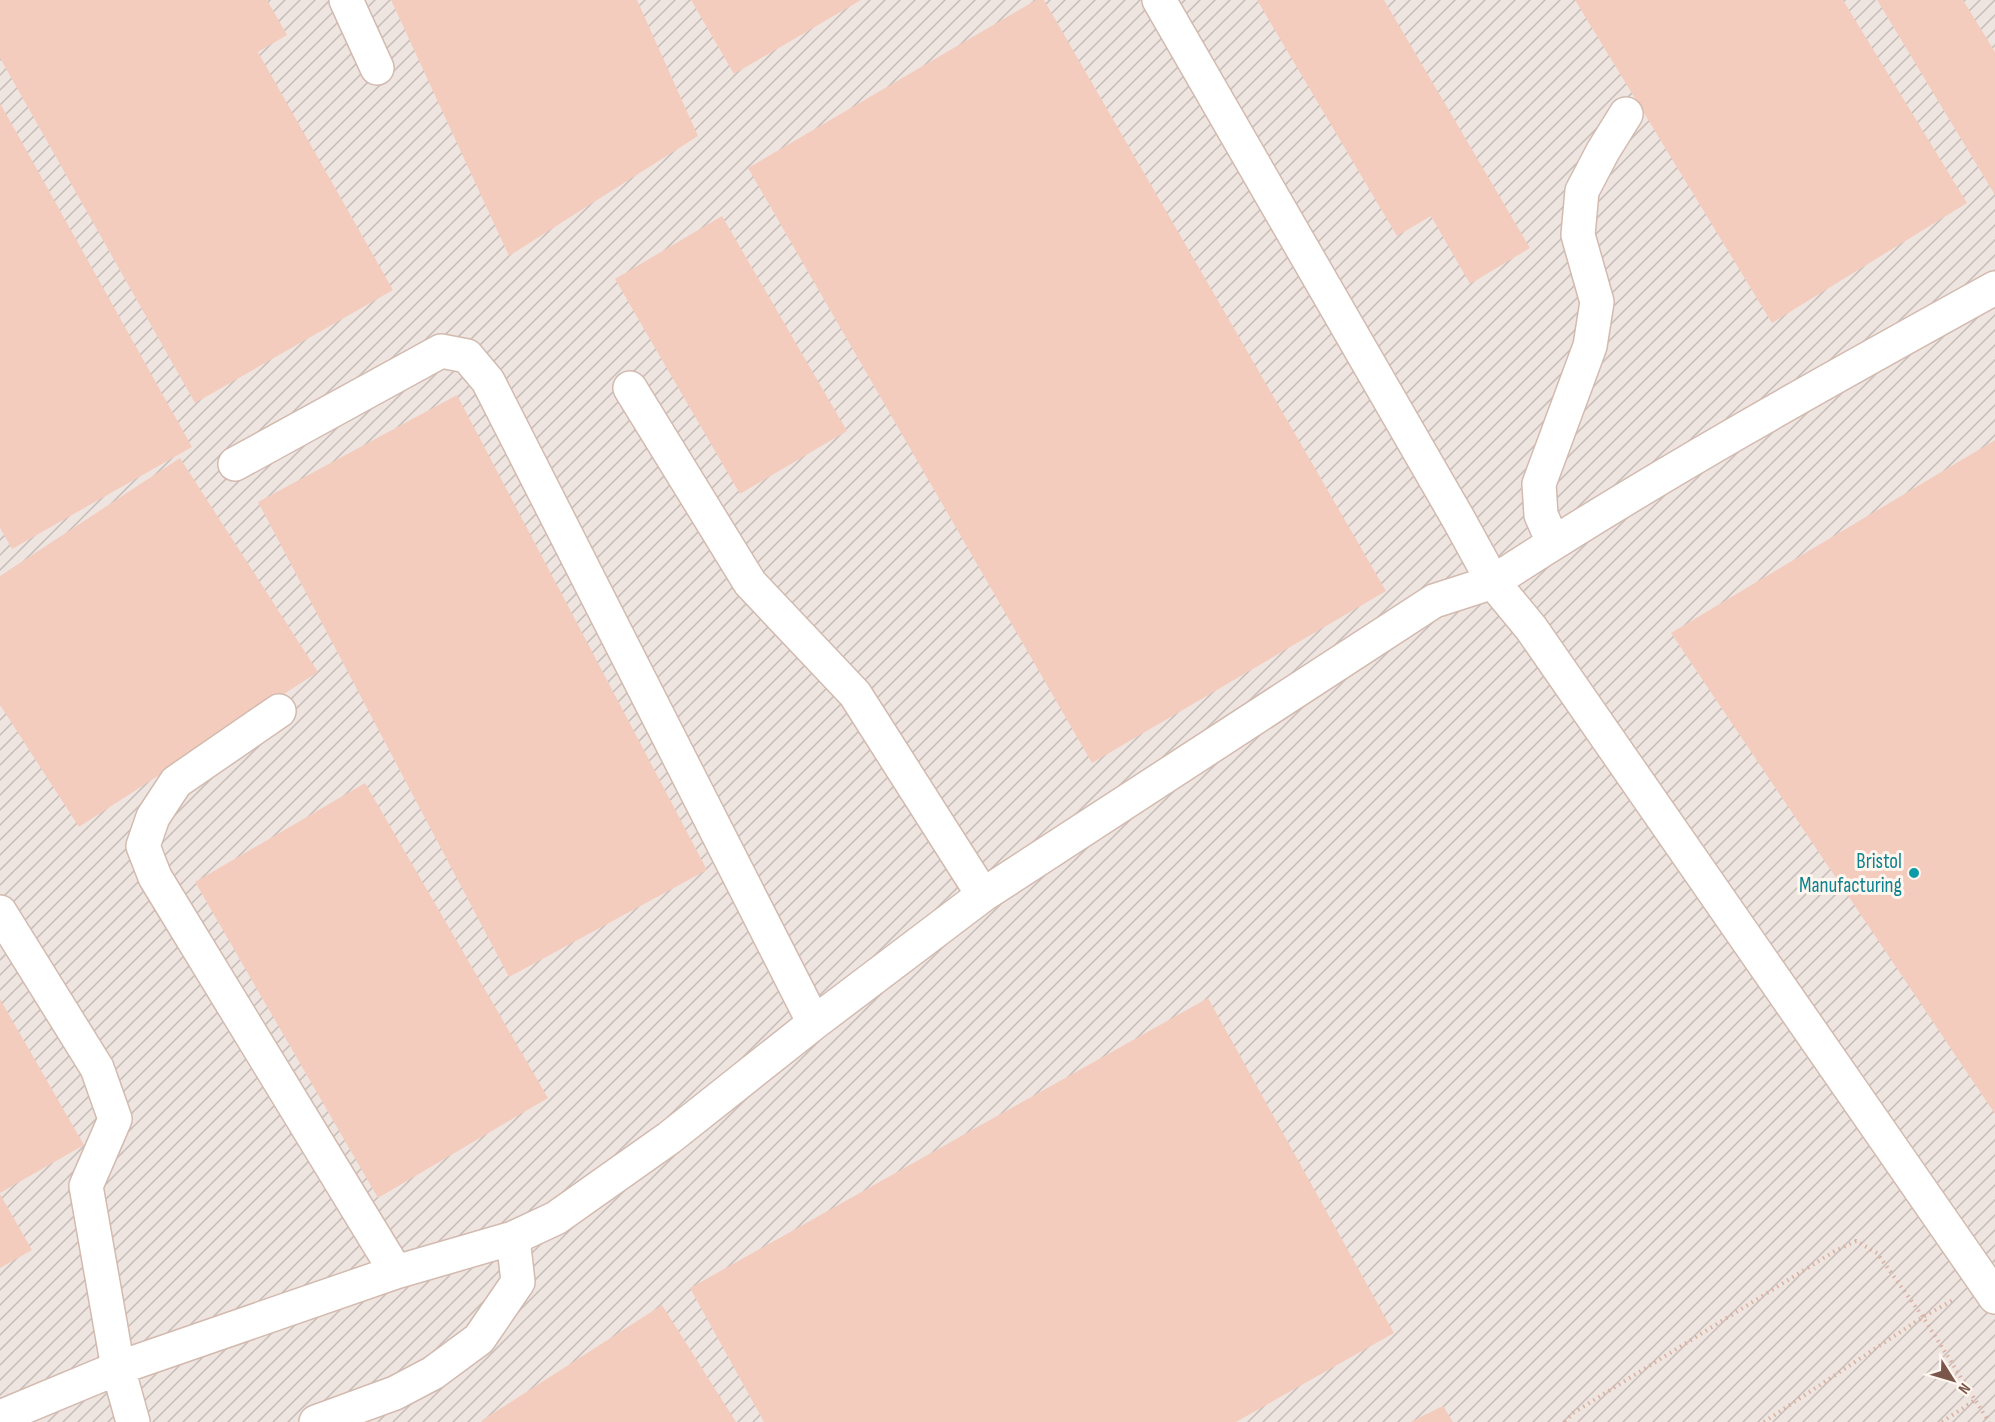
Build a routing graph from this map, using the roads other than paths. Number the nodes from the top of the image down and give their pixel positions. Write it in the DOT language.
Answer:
graph roads {
  1 [pos="346,0"];
  2 [pos="1158,0"];
  3 [pos="377,68"];
  4 [pos="1626,114"];
  5 [pos="1995,288"];
  6 [pos="630,388"];
  7 [pos="235,464"];
  8 [pos="1553,542"];
  9 [pos="1492,582"];
  10 [pos="279,711"];
  11 [pos="983,895"];
  12 [pos="0,912"];
  13 [pos="814,1023"];
  14 [pos="513,1238"];
  15 [pos="396,1272"];
  16 [pos="1992,1285"];
  17 [pos="118,1368"];
  18 [pos="0,1418"];
  19 [pos="133,1422"];
  20 [pos="316,1422"];
  1 -- 3 [label="street"];
  2 -- 9 [label="street"];
  4 -- 8 [label="street"];
  5 -- 8 [label="street"];
  6 -- 11 [label="street"];
  7 -- 13 [label="street"];
  8 -- 9 [label="street"];
  9 -- 11 [label="street"];
  9 -- 16 [label="street"];
  10 -- 15 [label="street"];
  11 -- 13 [label="street"];
  12 -- 17 [label="street"];
  13 -- 14 [label="street"];
  14 -- 15 [label="street"];
  14 -- 20 [label="street"];
  15 -- 17 [label="street"];
  17 -- 18 [label="street"];
  17 -- 19 [label="street"];
}
